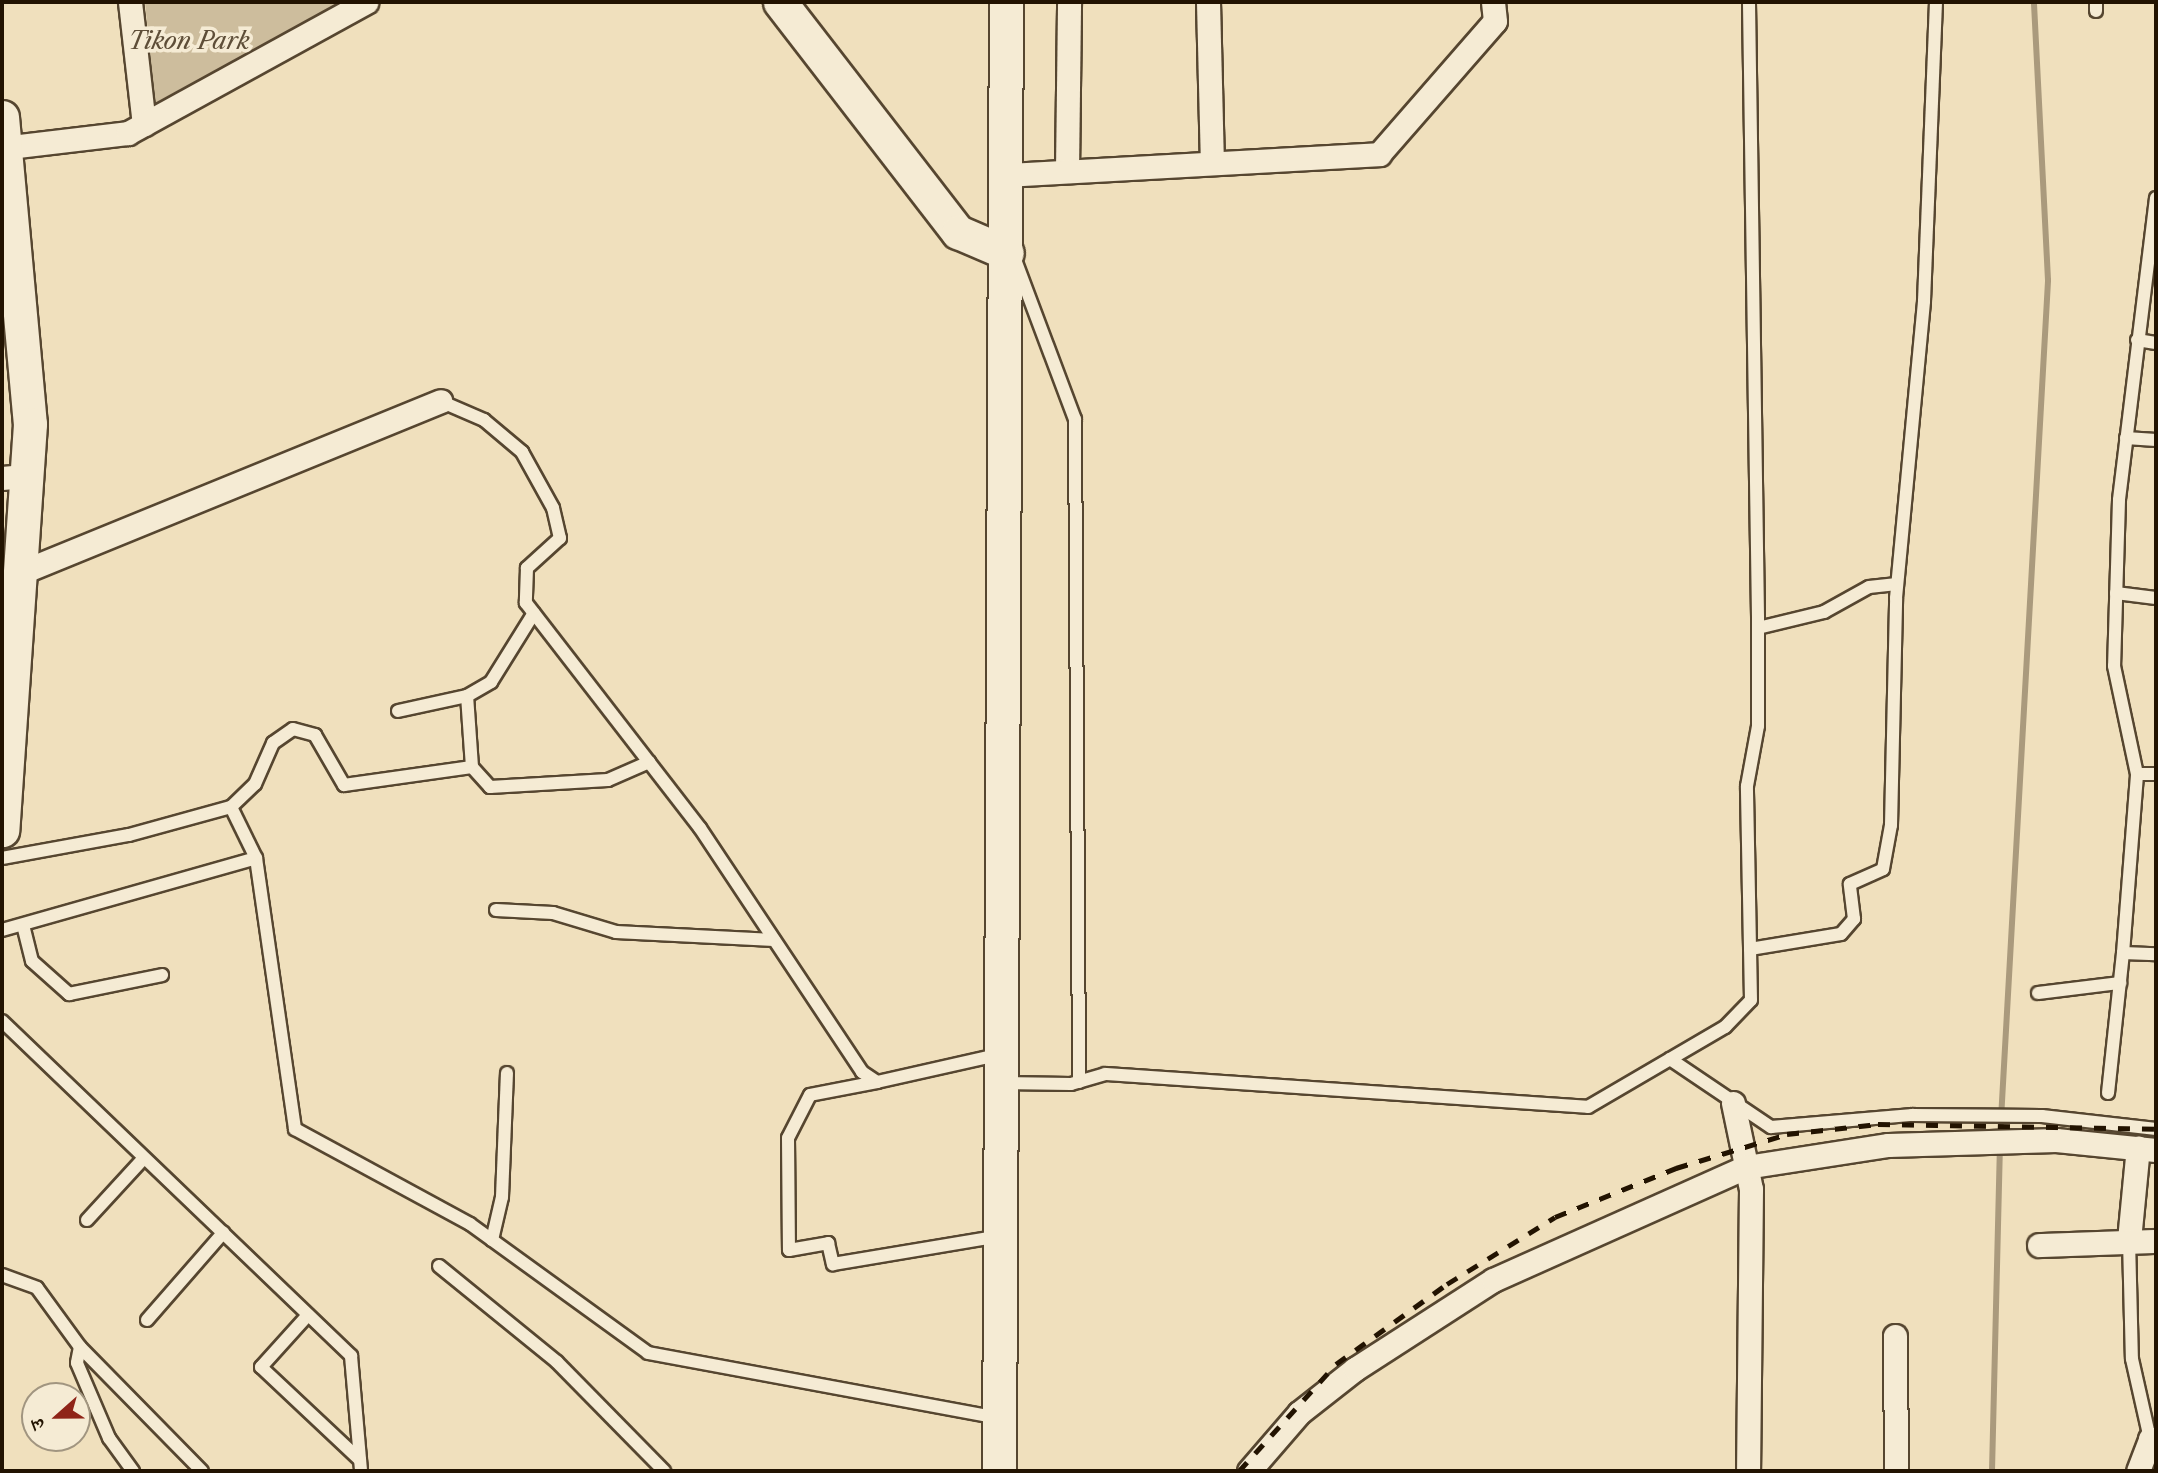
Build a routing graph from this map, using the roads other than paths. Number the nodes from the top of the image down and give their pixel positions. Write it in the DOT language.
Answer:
graph roads {
  1 [pos="130,2"];
  2 [pos="366,2"];
  3 [pos="780,2"];
  4 [pos="1006,2"];
  5 [pos="1069,2"];
  6 [pos="1208,2"];
  7 [pos="1493,2"];
  8 [pos="1749,2"];
  9 [pos="1936,2"];
  10 [pos="144,124"];
  11 [pos="3,138"];
  12 [pos="1212,163"];
  13 [pos="1067,171"];
  14 [pos="1007,174"];
  15 [pos="2156,198"];
  16 [pos="2155,212"];
  17 [pos="1007,253"];
  18 [pos="9,277"];
  19 [pos="2137,340"];
  20 [pos="2156,343"];
  21 [pos="440,401"];
  22 [pos="2126,438"];
  23 [pos="2156,440"];
  24 [pos="15,477"];
  25 [pos="22,572"];
  26 [pos="1897,584"];
  27 [pos="2116,593"];
  28 [pos="2156,598"];
  29 [pos="534,613"];
  30 [pos="1758,628"];
  31 [pos="467,696"];
  32 [pos="398,711"];
  33 [pos="649,762"];
  34 [pos="472,767"];
  35 [pos="2137,774"];
  36 [pos="2156,774"];
  37 [pos="231,807"];
  38 [pos="2,831"];
  39 [pos="2,858"];
  40 [pos="256,858"];
  41 [pos="496,910"];
  42 [pos="23,925"];
  43 [pos="2,930"];
  44 [pos="774,940"];
  45 [pos="1749,949"];
  46 [pos="2123,953"];
  47 [pos="2156,954"];
  48 [pos="162,975"];
  49 [pos="2120,983"];
  50 [pos="2038,993"];
  51 [pos="2,1021"];
  52 [pos="1670,1059"];
  53 [pos="1001,1069"];
  54 [pos="507,1073"];
  55 [pos="877,1082"];
  56 [pos="1079,1082"];
  57 [pos="2108,1093"];
  58 [pos="1733,1103"];
  59 [pos="2156,1129"];
  60 [pos="2147,1148"];
  61 [pos="144,1158"];
  62 [pos="1746,1167"];
  63 [pos="87,1220"];
  64 [pos="223,1233"];
  65 [pos="1000,1236"];
  66 [pos="492,1240"];
  67 [pos="2129,1240"];
  68 [pos="2156,1241"];
  69 [pos="2039,1245"];
  70 [pos="439,1266"];
  71 [pos="2,1275"];
  72 [pos="308,1315"];
  73 [pos="147,1320"];
  74 [pos="1895,1336"];
  75 [pos="80,1347"];
  76 [pos="999,1418"];
  77 [pos="2153,1439"];
  78 [pos="360,1466"];
  79 [pos="133,1471"];
  80 [pos="202,1471"];
  81 [pos="664,1471"];
  82 [pos="999,1471"];
  83 [pos="1249,1471"];
  84 [pos="1748,1471"];
  85 [pos="1896,1471"];
  86 [pos="2138,1471"];
  1 -- 10 [label="street"];
  2 -- 10 [label="street"];
  3 -- 17 [label="street"];
  4 -- 14 [label="street"];
  5 -- 13 [label="street"];
  6 -- 12 [label="street"];
  7 -- 12 [label="street"];
  8 -- 30 [label="lane"];
  9 -- 26 [label="lane"];
  10 -- 11 [label="street"];
  11 -- 18 [label="street"];
  12 -- 13 [label="street"];
  13 -- 14 [label="street"];
  14 -- 17 [label="street"];
  15 -- 16 [label="lane"];
  16 -- 19 [label="lane"];
  17 -- 53 [label="street"];
  17 -- 56 [label="lane"];
  18 -- 24 [label="street"];
  19 -- 20 [label="lane"];
  19 -- 22 [label="lane"];
  21 -- 25 [label="street"];
  21 -- 29 [label="lane"];
  22 -- 23 [label="lane"];
  22 -- 27 [label="lane"];
  24 -- 25 [label="street"];
  25 -- 38 [label="street"];
  26 -- 30 [label="lane"];
  26 -- 45 [label="lane"];
  27 -- 28 [label="lane"];
  27 -- 35 [label="lane"];
  29 -- 31 [label="lane"];
  29 -- 33 [label="lane"];
  30 -- 45 [label="lane"];
  31 -- 32 [label="lane"];
  31 -- 34 [label="lane"];
  33 -- 34 [label="lane"];
  33 -- 44 [label="lane"];
  34 -- 37 [label="lane"];
  35 -- 36 [label="lane"];
  35 -- 46 [label="lane"];
  37 -- 39 [label="lane"];
  37 -- 40 [label="lane"];
  40 -- 42 [label="lane"];
  40 -- 66 [label="lane"];
  41 -- 44 [label="lane"];
  42 -- 43 [label="lane"];
  42 -- 48 [label="lane"];
  44 -- 55 [label="lane"];
  45 -- 52 [label="lane"];
  46 -- 47 [label="lane"];
  46 -- 49 [label="lane"];
  49 -- 50 [label="lane"];
  49 -- 57 [label="lane"];
  51 -- 61 [label="lane"];
  52 -- 56 [label="lane"];
  52 -- 58 [label="lane"];
  53 -- 55 [label="lane"];
  53 -- 56 [label="lane"];
  53 -- 65 [label="street"];
  54 -- 66 [label="lane"];
  55 -- 65 [label="lane"];
  58 -- 59 [label="lane"];
  58 -- 62 [label="street"];
  60 -- 62 [label="street"];
  60 -- 67 [label="street"];
  61 -- 63 [label="lane"];
  61 -- 64 [label="lane"];
  62 -- 83 [label="street"];
  62 -- 84 [label="street"];
  64 -- 72 [label="lane"];
  64 -- 73 [label="lane"];
  65 -- 76 [label="street"];
  66 -- 76 [label="lane"];
  67 -- 68 [label="street"];
  67 -- 69 [label="street"];
  67 -- 77 [label="lane"];
  70 -- 81 [label="lane"];
  71 -- 75 [label="lane"];
  72 -- 78 [label="lane"];
  72 -- 78 [label="lane"];
  74 -- 85 [label="street"];
  75 -- 79 [label="lane"];
  75 -- 80 [label="lane"];
  76 -- 82 [label="street"];
  77 -- 86 [label="street"];
}
